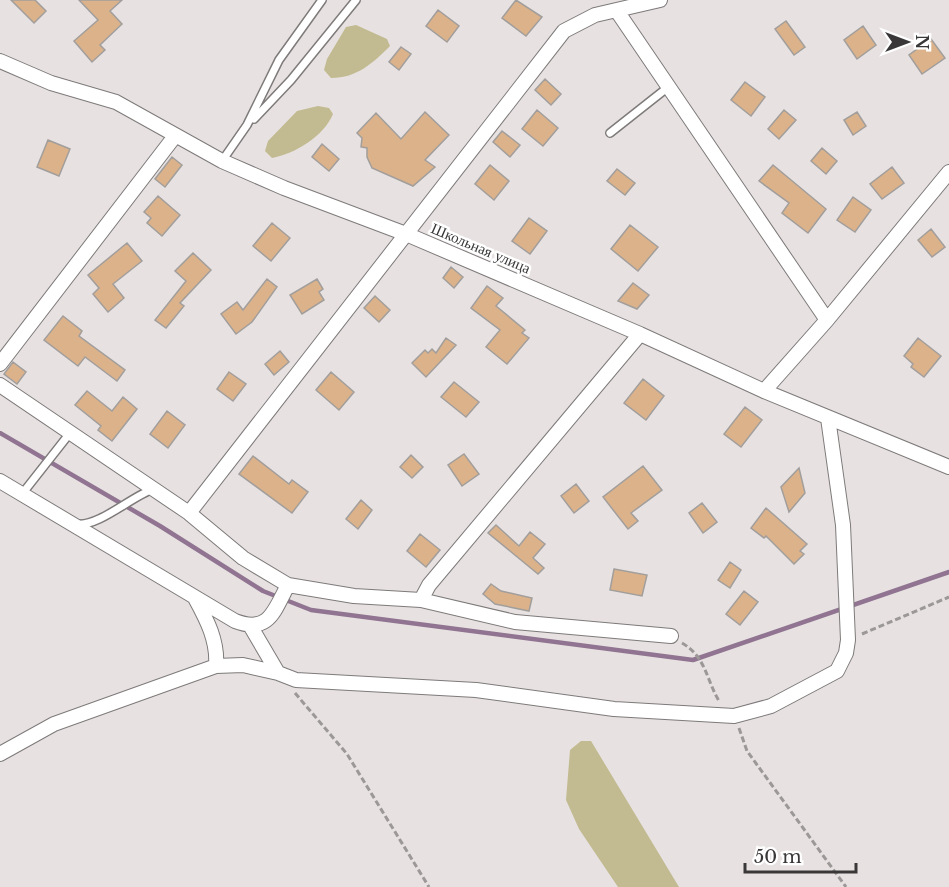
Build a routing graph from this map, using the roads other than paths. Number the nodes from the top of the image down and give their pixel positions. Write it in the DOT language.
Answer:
graph roads {
  1 [pos="322,0"];
  2 [pos="356,0"];
  3 [pos="660,0"];
  4 [pos="617,11"];
  5 [pos="0,61"];
  6 [pos="667,88"];
  7 [pos="247,126"];
  8 [pos="610,133"];
  9 [pos="175,136"];
  10 [pos="222,161"];
  11 [pos="949,172"];
  12 [pos="406,234"];
  13 [pos="827,320"];
  14 [pos="640,334"];
  15 [pos="0,364"];
  16 [pos="0,385"];
  17 [pos="764,391"];
  18 [pos="828,418"];
  19 [pos="70,433"];
  20 [pos="949,467"];
  21 [pos="0,481"];
  22 [pos="153,489"];
  23 [pos="22,494"];
  24 [pos="189,513"];
  25 [pos="72,524"];
  26 [pos="288,585"];
  27 [pos="194,596"];
  28 [pos="421,600"];
  29 [pos="252,627"];
  30 [pos="671,636"];
  31 [pos="216,666"];
  32 [pos="278,673"];
  33 [pos="0,754"];
  1 -- 7 [label="lane"];
  2 -- 7 [label="lane"];
  3 -- 4 [label="street"];
  4 -- 6 [label="street"];
  4 -- 12 [label="street"];
  5 -- 9 [label="street, Школьная улица"];
  6 -- 8 [label="lane"];
  6 -- 13 [label="street"];
  7 -- 10 [label="lane"];
  9 -- 10 [label="street, Школьная улица"];
  9 -- 15 [label="street"];
  10 -- 12 [label="street, Школьная улица"];
  11 -- 13 [label="street"];
  12 -- 14 [label="street, Школьная улица"];
  12 -- 24 [label="street"];
  13 -- 17 [label="street"];
  14 -- 17 [label="street, Школьная улица"];
  14 -- 28 [label="street"];
  16 -- 19 [label="street"];
  17 -- 18 [label="street, Школьная улица"];
  18 -- 20 [label="street, Школьная улица"];
  18 -- 32 [label="street"];
  19 -- 22 [label="street"];
  19 -- 23 [label="lane"];
  21 -- 23 [label="street"];
  22 -- 24 [label="street"];
  22 -- 25 [label="lane"];
  23 -- 25 [label="street"];
  24 -- 26 [label="street"];
  25 -- 27 [label="street"];
  26 -- 28 [label="street"];
  26 -- 29 [label="street"];
  27 -- 29 [label="street"];
  27 -- 31 [label="street"];
  28 -- 30 [label="street"];
  29 -- 32 [label="street"];
  31 -- 32 [label="street"];
  31 -- 33 [label="street"];
}
